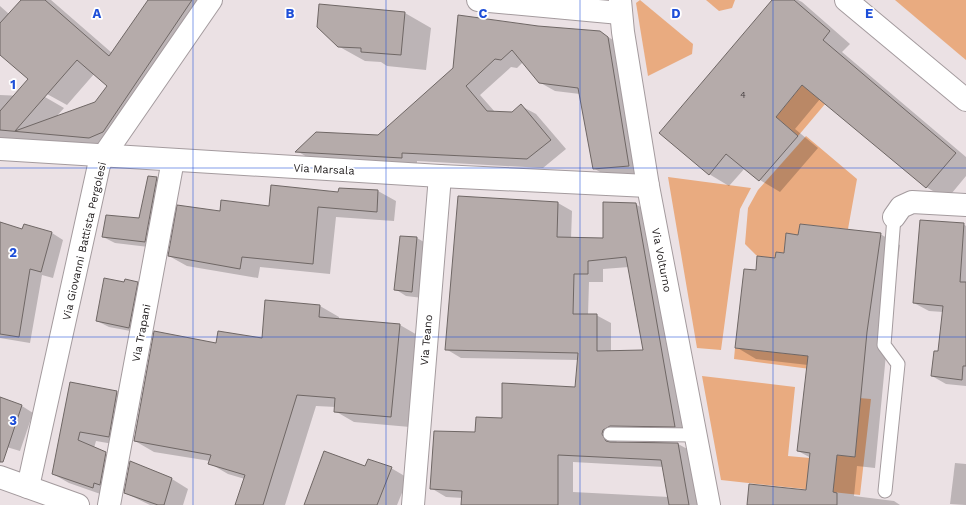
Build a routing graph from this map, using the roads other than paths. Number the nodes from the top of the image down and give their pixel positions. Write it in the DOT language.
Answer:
graph roads {
  1 [pos="211,0"];
  2 [pos="478,0"];
  3 [pos="846,0"];
  4 [pos="619,4"];
  5 [pos="966,100"];
  6 [pos="0,149"];
  7 [pos="104,155"];
  8 [pos="173,160"];
  9 [pos="440,176"];
  10 [pos="648,186"];
  11 [pos="966,205"];
  12 [pos="894,217"];
  13 [pos="610,434"];
  14 [pos="696,435"];
  15 [pos="0,477"];
  16 [pos="28,487"];
  17 [pos="885,491"];
  18 [pos="708,503"];
  19 [pos="78,505"];
  20 [pos="109,505"];
  21 [pos="413,505"];
  1 -- 7 [label="street, Via Giovanni Battista Pergolesi"];
  2 -- 4 [label="street"];
  3 -- 5 [label="street"];
  4 -- 10 [label="street, Via Volturno"];
  6 -- 7 [label="street, Via Marsala"];
  7 -- 8 [label="street, Via Marsala"];
  7 -- 16 [label="street, Via Giovanni Battista Pergolesi"];
  8 -- 9 [label="street, Via Marsala"];
  8 -- 20 [label="street, Via Trapani"];
  9 -- 10 [label="street, Via Marsala"];
  9 -- 21 [label="street, Via Teano"];
  10 -- 14 [label="street, Via Volturno"];
  11 -- 12 [label="street"];
  12 -- 17 [label="lane"];
  13 -- 14 [label="lane"];
  14 -- 18 [label="street, Via Volturno"];
  15 -- 16 [label="street"];
  16 -- 19 [label="street"];
}
